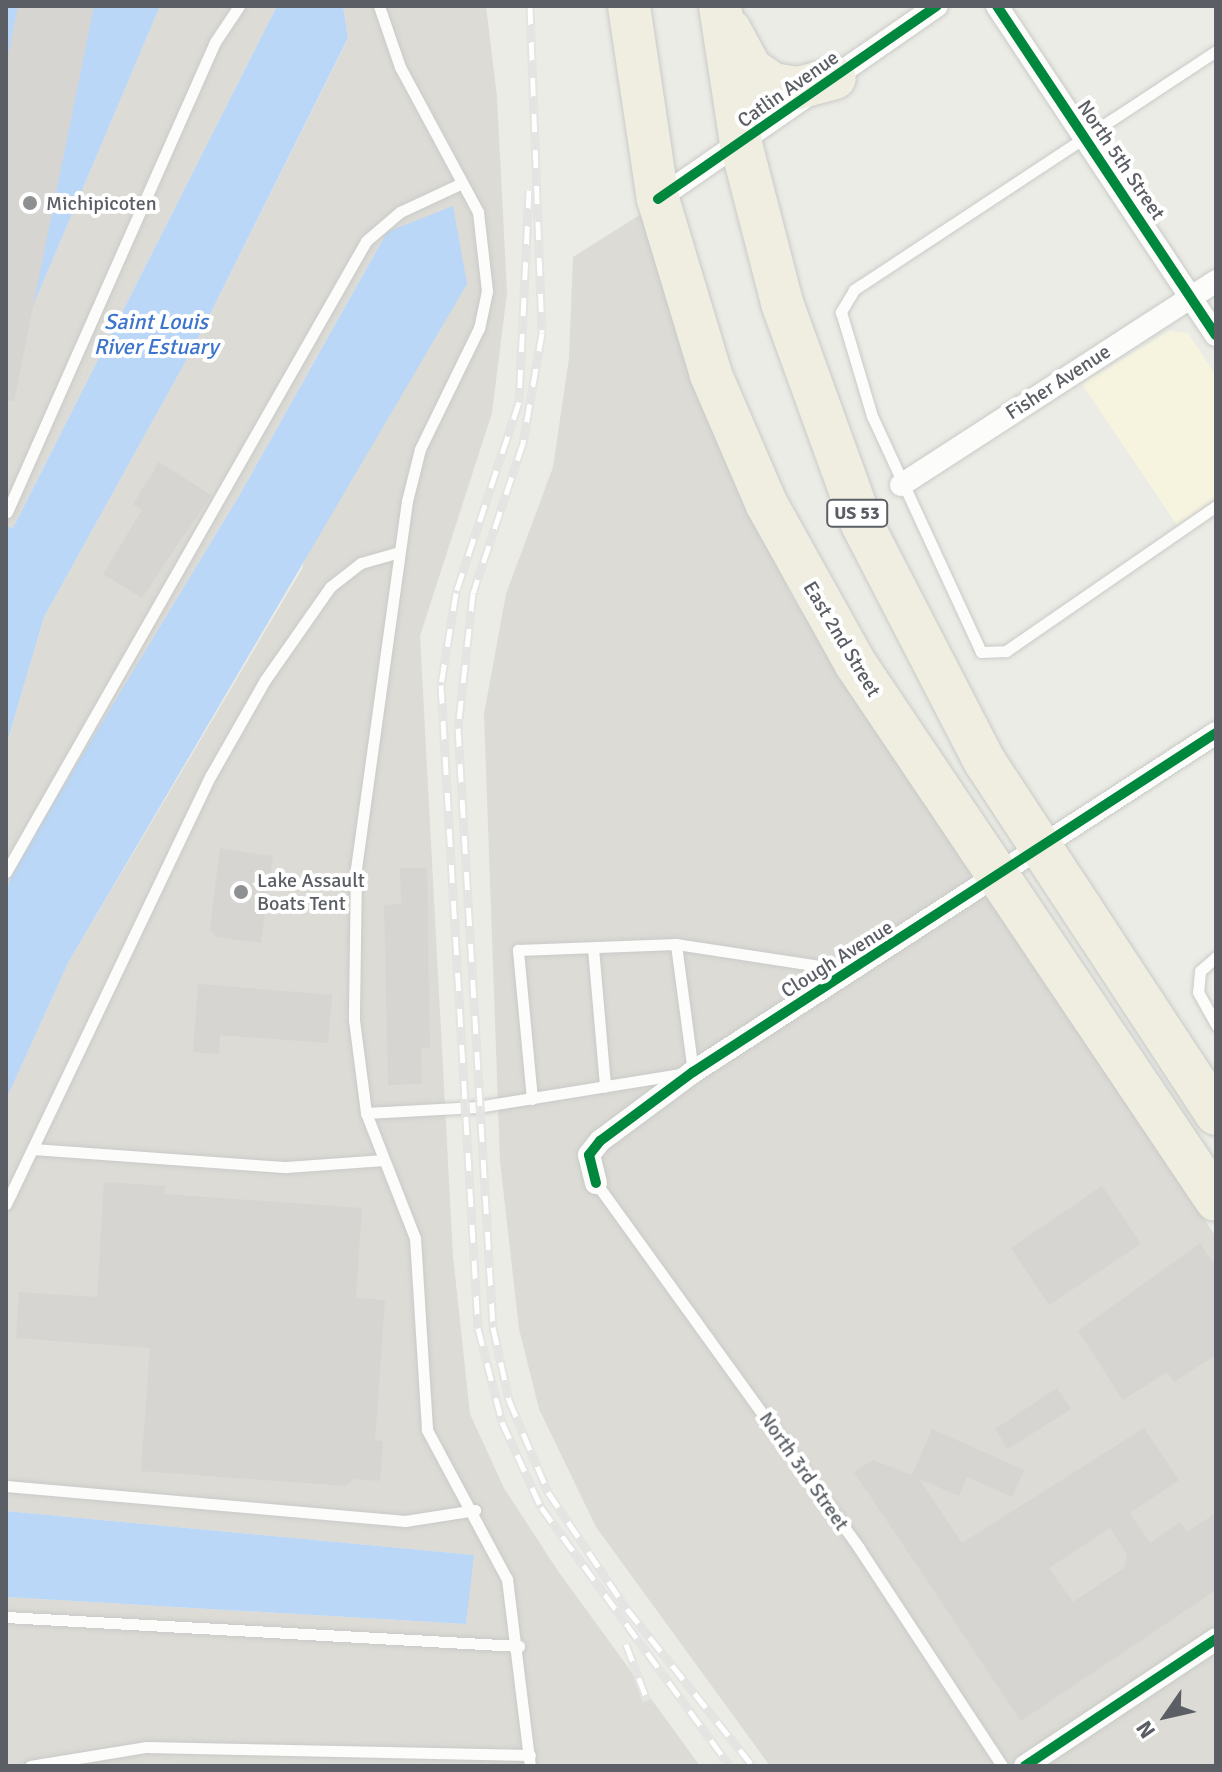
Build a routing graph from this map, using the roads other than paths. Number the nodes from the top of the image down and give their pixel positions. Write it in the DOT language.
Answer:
graph roads {
  1 [pos="239,6"];
  2 [pos="379,6"];
  3 [pos="629,6"];
  4 [pos="721,6"];
  5 [pos="937,6"];
  6 [pos="997,6"];
  7 [pos="1216,51"];
  8 [pos="835,78"];
  9 [pos="1085,138"];
  10 [pos="741,144"];
  11 [pos="462,183"];
  12 [pos="658,199"];
  13 [pos="1216,281"];
  14 [pos="1191,297"];
  15 [pos="1216,335"];
  16 [pos="901,485"];
  17 [pos="1216,506"];
  18 [pos="7,512"];
  19 [pos="399,552"];
  20 [pos="1216,733"];
  21 [pos="1042,851"];
  22 [pos="6,872"];
  23 [pos="1001,878"];
  24 [pos="676,944"];
  25 [pos="593,948"];
  26 [pos="1216,957"];
  27 [pos="851,971"];
  28 [pos="1216,1025"];
  29 [pos="693,1072"];
  30 [pos="605,1086"];
  31 [pos="532,1099"];
  32 [pos="366,1113"];
  33 [pos="1216,1114"];
  34 [pos="33,1149"];
  35 [pos="384,1160"];
  36 [pos="596,1183"];
  37 [pos="1216,1200"];
  38 [pos="6,1204"];
  39 [pos="6,1486"];
  40 [pos="475,1510"];
  41 [pos="6,1617"];
  42 [pos="1216,1639"];
  43 [pos="519,1646"];
  44 [pos="530,1760"];
  45 [pos="30,1766"];
  46 [pos="1002,1766"];
  47 [pos="1025,1766"];
  1 -- 18 [label="lane"];
  2 -- 11 [label="lane"];
  3 -- 12 [label="highway, East 2nd Street"];
  4 -- 8 [label="highway"];
  4 -- 10 [label="highway, US 53"];
  5 -- 8 [label="street, Catlin Avenue"];
  6 -- 9 [label="street, North 5th Street"];
  7 -- 9 [label="lane"];
  8 -- 10 [label="street, Catlin Avenue"];
  9 -- 14 [label="street, North 5th Street"];
  9 -- 16 [label="lane"];
  10 -- 12 [label="street, Catlin Avenue"];
  10 -- 21 [label="highway, US 53"];
  11 -- 19 [label="lane"];
  11 -- 22 [label="lane"];
  12 -- 23 [label="highway, East 2nd Street"];
  13 -- 14 [label="street, Fisher Avenue"];
  14 -- 15 [label="street, North 5th Street"];
  14 -- 16 [label="street, Fisher Avenue"];
  16 -- 17 [label="lane"];
  19 -- 32 [label="lane"];
  19 -- 34 [label="lane"];
  20 -- 21 [label="street, Clough Avenue"];
  21 -- 23 [label="street, Clough Avenue"];
  21 -- 33 [label="highway, US 53"];
  23 -- 27 [label="street, Clough Avenue"];
  23 -- 37 [label="highway, East 2nd Street"];
  24 -- 25 [label="lane"];
  24 -- 27 [label="lane"];
  24 -- 29 [label="lane"];
  25 -- 30 [label="lane"];
  25 -- 31 [label="lane"];
  26 -- 28 [label="lane"];
  27 -- 29 [label="street, Clough Avenue"];
  29 -- 30 [label="lane"];
  29 -- 36 [label="street, Clough Avenue"];
  30 -- 31 [label="lane"];
  31 -- 32 [label="lane"];
  32 -- 35 [label="lane"];
  34 -- 35 [label="lane"];
  34 -- 38 [label="lane"];
  35 -- 40 [label="lane"];
  36 -- 46 [label="lane, North 3rd Street"];
  39 -- 40 [label="lane"];
  40 -- 43 [label="lane"];
  41 -- 43 [label="lane"];
  42 -- 47 [label="street"];
  43 -- 44 [label="lane"];
  44 -- 45 [label="lane"];
}
